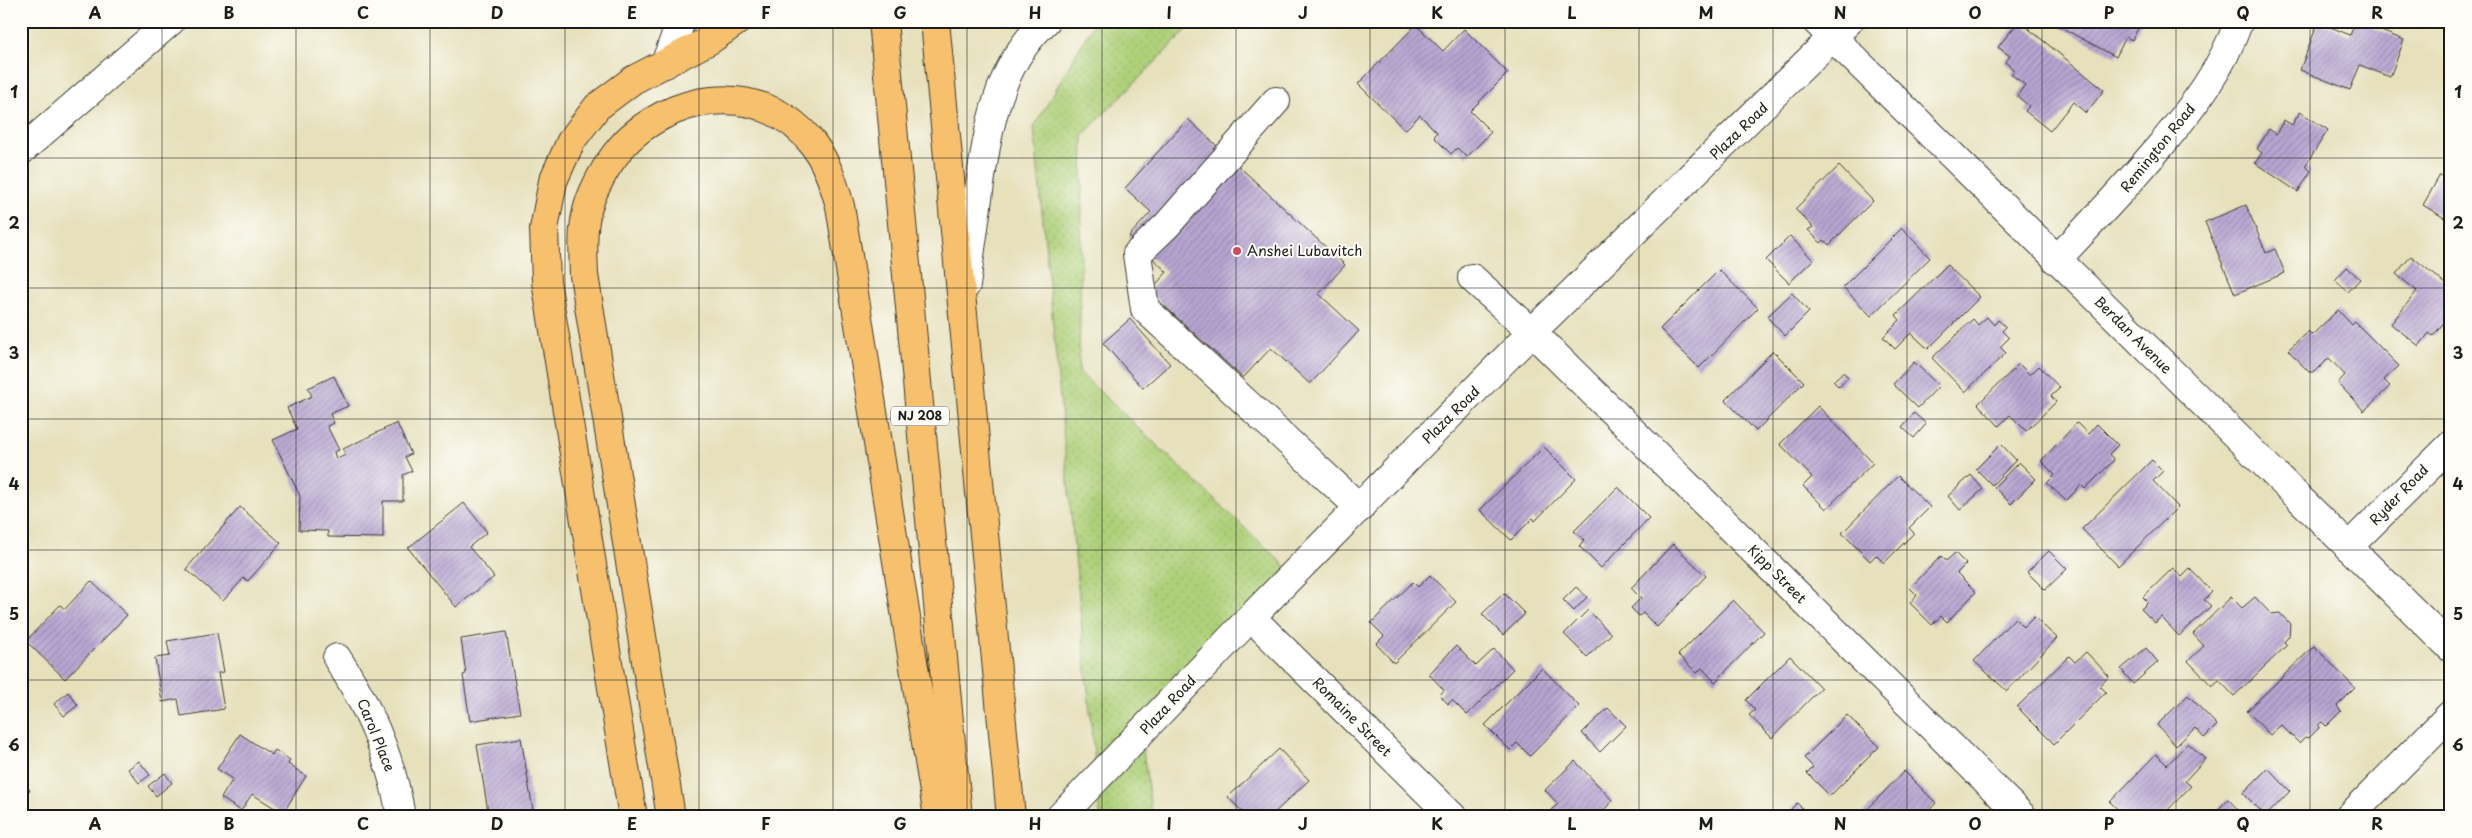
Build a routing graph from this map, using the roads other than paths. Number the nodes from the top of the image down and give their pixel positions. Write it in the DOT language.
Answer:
graph roads {
  1 [pos="171,21"];
  2 [pos="681,21"];
  3 [pos="737,21"];
  4 [pos="883,21"];
  5 [pos="935,21"];
  6 [pos="1046,21"];
  7 [pos="2239,21"];
  8 [pos="1833,27"];
  9 [pos="665,64"];
  10 [pos="1276,100"];
  11 [pos="21,151"];
  12 [pos="2056,260"];
  13 [pos="1472,278"];
  14 [pos="962,309"];
  15 [pos="1532,332"];
  16 [pos="2451,445"];
  17 [pos="1360,508"];
  18 [pos="2348,547"];
  19 [pos="1252,617"];
  20 [pos="2451,648"];
  21 [pos="337,658"];
  22 [pos="2451,714"];
  23 [pos="951,815"];
  24 [pos="401,817"];
  25 [pos="633,817"];
  26 [pos="671,817"];
  27 [pos="1011,817"];
  28 [pos="1060,817"];
  29 [pos="1453,817"];
  30 [pos="2022,817"];
  31 [pos="2349,817"];
  1 -- 11 [label="street"];
  2 -- 9 [label="street"];
  3 -- 9 [label="highway"];
  4 -- 23 [label="highway, NJ 208"];
  5 -- 14 [label="highway"];
  6 -- 14 [label="street"];
  7 -- 12 [label="street, Remington Road"];
  8 -- 12 [label="street, Berdan Avenue"];
  8 -- 15 [label="street, Plaza Road"];
  9 -- 25 [label="highway"];
  10 -- 17 [label="street"];
  12 -- 18 [label="street, Berdan Avenue"];
  13 -- 15 [label="street, Kipp Street"];
  14 -- 27 [label="highway"];
  15 -- 17 [label="street, Plaza Road"];
  15 -- 30 [label="street, Kipp Street"];
  16 -- 18 [label="street, Ryder Road"];
  17 -- 19 [label="street, Plaza Road"];
  18 -- 20 [label="street, Berdan Avenue"];
  19 -- 28 [label="street, Plaza Road"];
  19 -- 29 [label="street, Romaine Street"];
  21 -- 24 [label="street, Carol Place"];
  22 -- 31 [label="street"];
  23 -- 26 [label="highway"];
}
